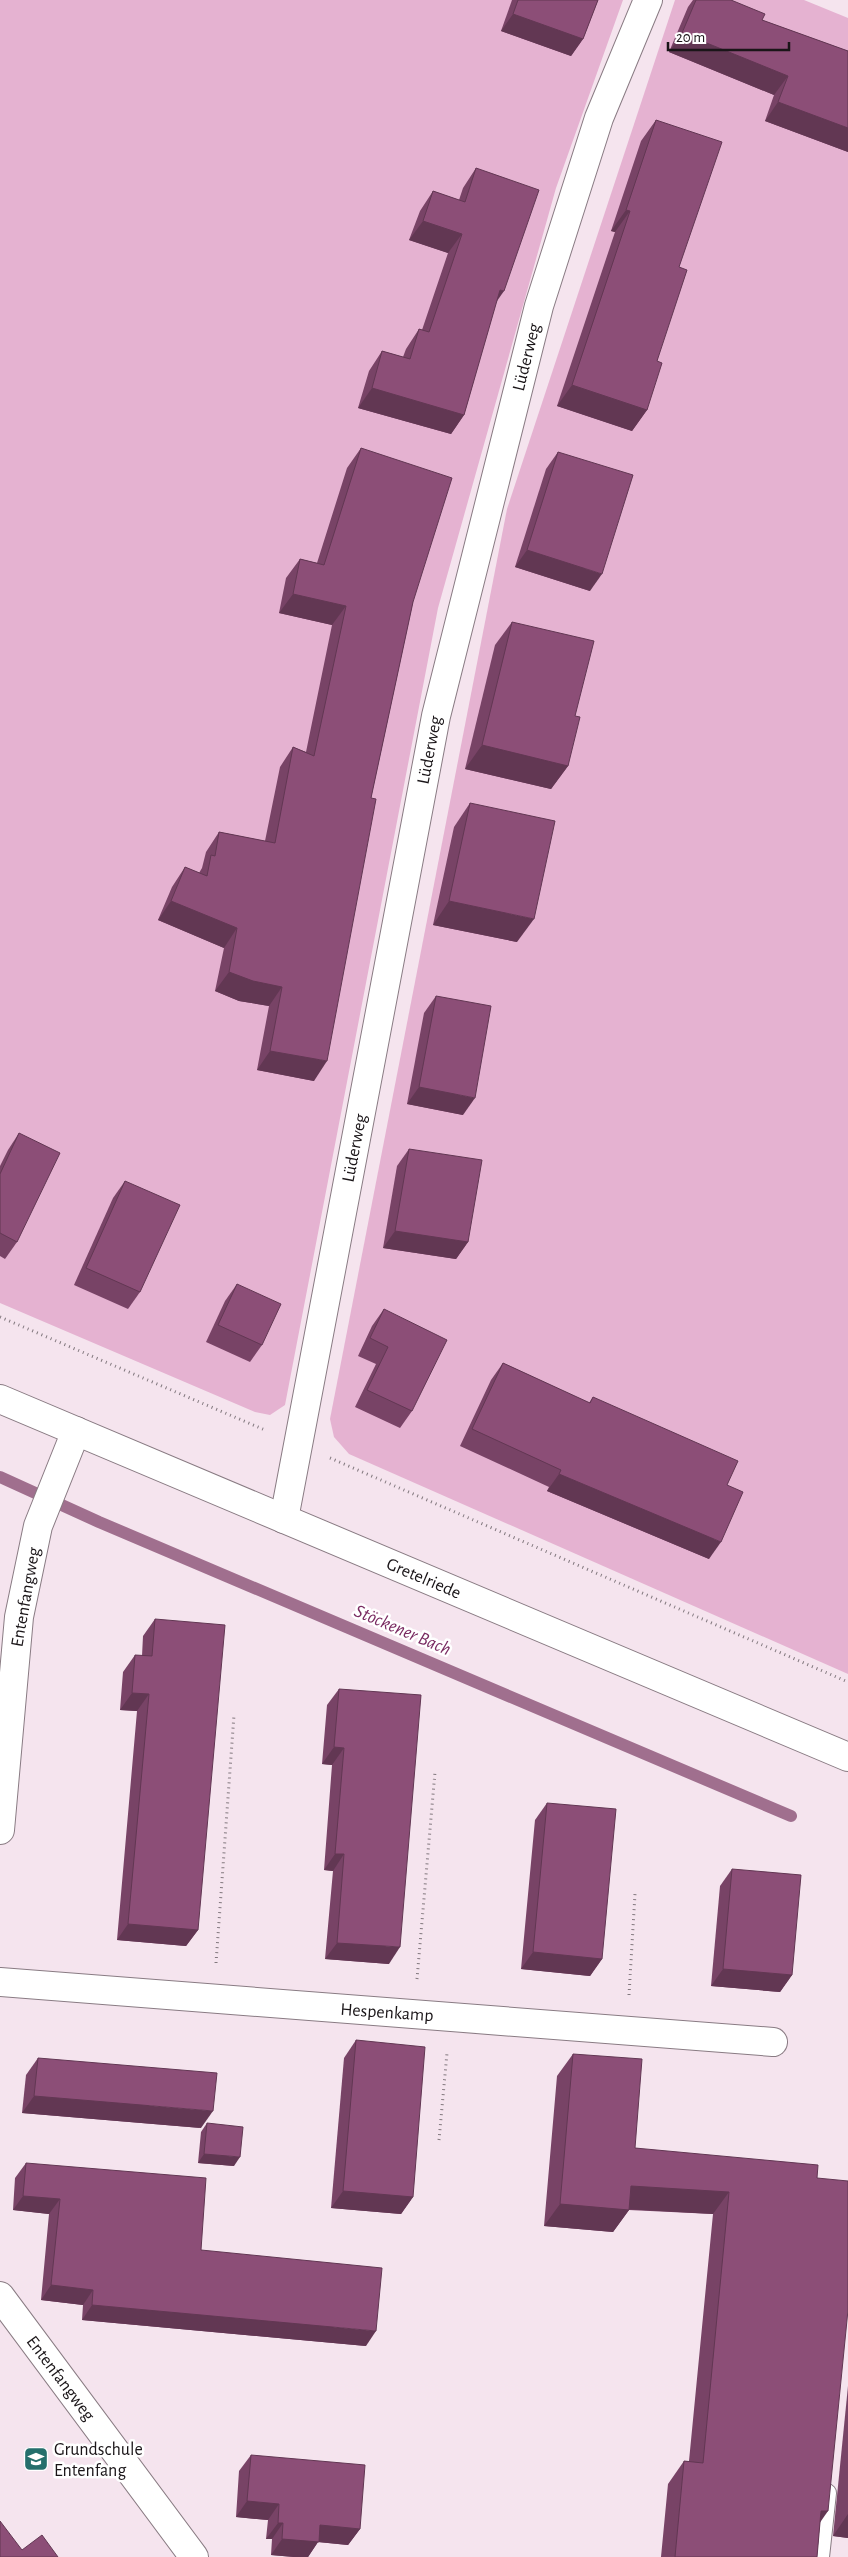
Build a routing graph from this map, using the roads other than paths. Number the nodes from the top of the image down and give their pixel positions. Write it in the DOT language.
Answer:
graph roads {
  1 [pos="648,0"];
  2 [pos="0,1399"];
  3 [pos="72,1442"];
  4 [pos="284,1519"];
  5 [pos="848,1757"];
  6 [pos="0,1830"];
  7 [pos="0,1982"];
  8 [pos="773,2042"];
  9 [pos="0,2296"];
  10 [pos="829,2473"];
  11 [pos="194,2557"];
  12 [pos="820,2557"];
  1 -- 4 [label="street, Lüderweg"];
  2 -- 3 [label="street, Gretelriede"];
  3 -- 4 [label="street, Gretelriede"];
  3 -- 6 [label="street, Entenfangweg"];
  4 -- 5 [label="street, Gretelriede"];
  7 -- 8 [label="street, Hespenkamp"];
  9 -- 11 [label="street, Entenfangweg"];
  10 -- 12 [label="lane"];
}
